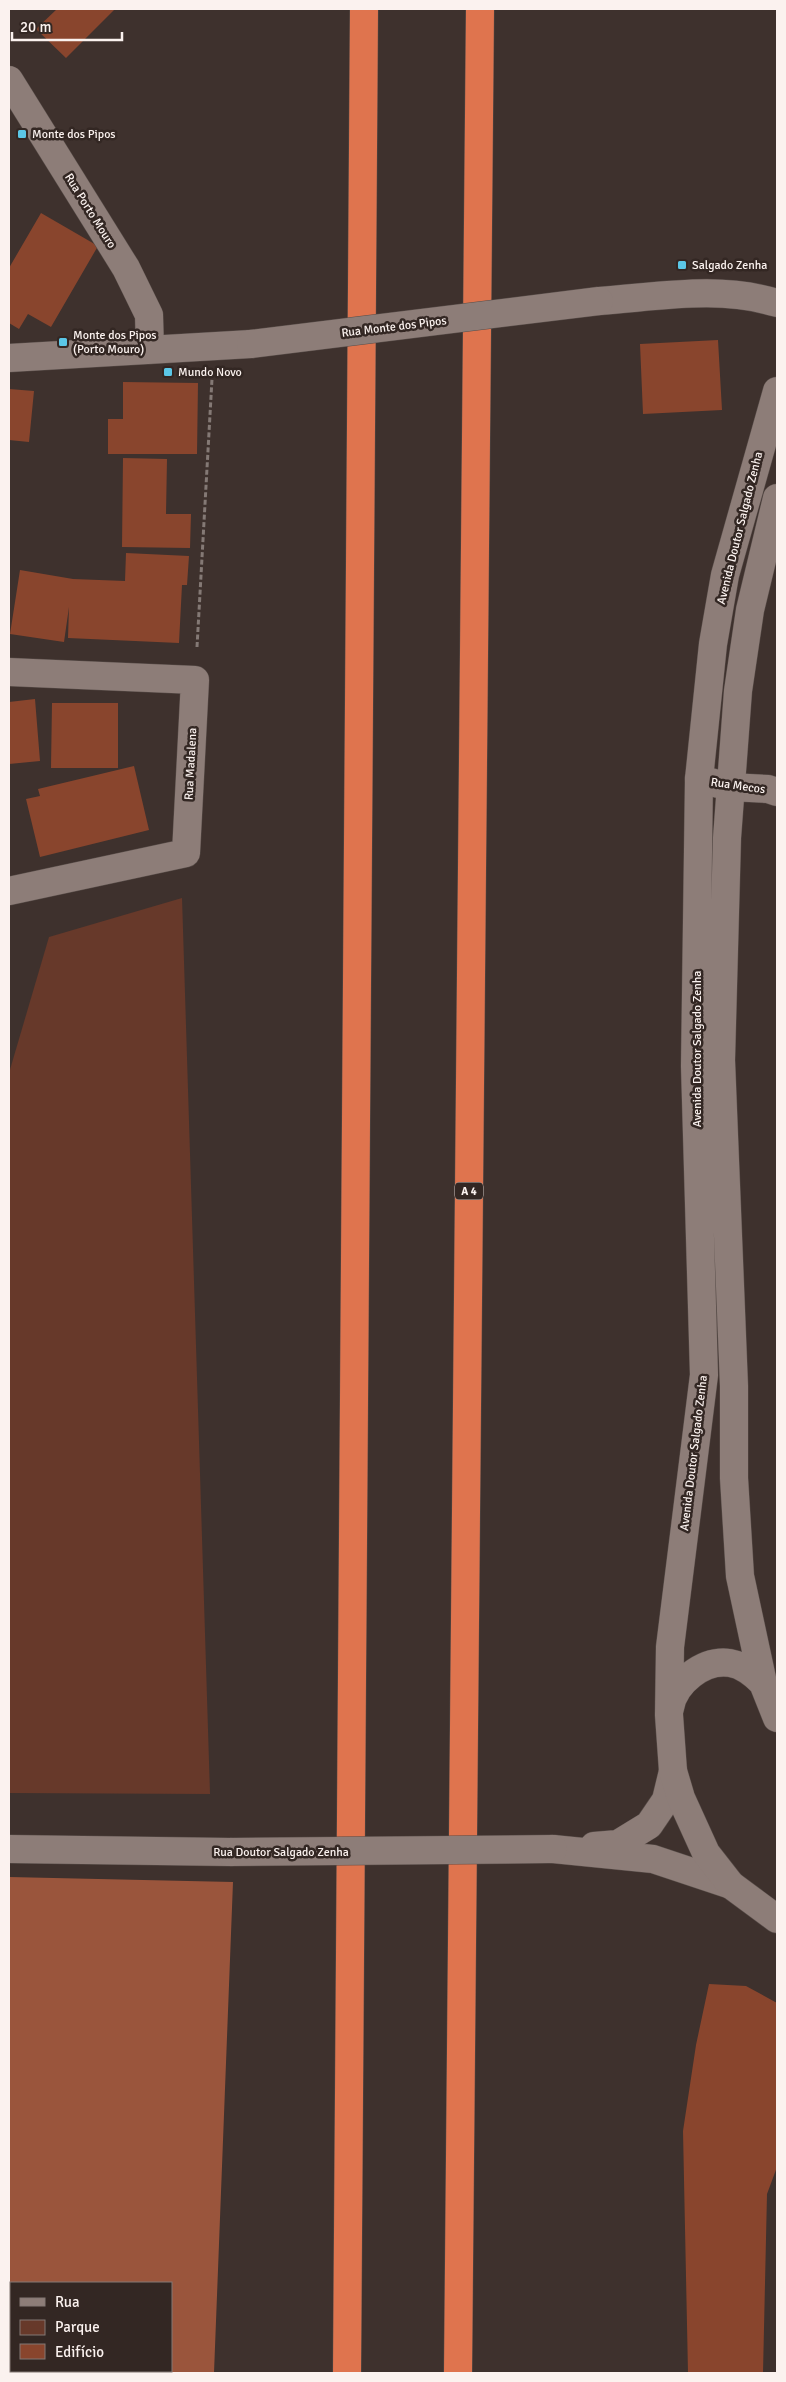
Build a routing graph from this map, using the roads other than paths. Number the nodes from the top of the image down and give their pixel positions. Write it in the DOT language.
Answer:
graph roads {
  1 [pos="364,9"];
  2 [pos="480,9"];
  3 [pos="9,80"];
  4 [pos="777,303"];
  5 [pos="150,350"];
  6 [pos="9,358"];
  7 [pos="777,391"];
  8 [pos="777,498"];
  9 [pos="9,672"];
  10 [pos="699,779"];
  11 [pos="730,786"];
  12 [pos="777,792"];
  13 [pos="9,891"];
  14 [pos="763,1683"];
  15 [pos="669,1715"];
  16 [pos="777,1718"];
  17 [pos="673,1771"];
  18 [pos="9,1849"];
  19 [pos="553,1850"];
  20 [pos="731,1885"];
  21 [pos="776,1918"];
  22 [pos="347,2373"];
  23 [pos="458,2373"];
  1 -- 22 [label="highway"];
  2 -- 23 [label="highway, A 4"];
  3 -- 5 [label="main road, Rua Porto Mouro"];
  4 -- 5 [label="main road, Rua Monte dos Pipos, bridge"];
  5 -- 6 [label="main road, Rua Monte dos Pipos"];
  7 -- 10 [label="main road, Avenida Doutor Salgado Zenha"];
  8 -- 11 [label="main road, Avenida Doutor Salgado Zenha"];
  9 -- 13 [label="main road, Rua Madalena"];
  10 -- 11 [label="main road, Rua Mecos"];
  10 -- 15 [label="main road, Avenida Doutor Salgado Zenha"];
  11 -- 12 [label="main road, Rua Mecos"];
  11 -- 14 [label="main road, Avenida Doutor Salgado Zenha"];
  14 -- 15 [label="main road, Avenida Doutor Salgado Zenha"];
  14 -- 16 [label="main road, Avenida Doutor Salgado Zenha"];
  15 -- 17 [label="main road, Avenida Doutor Salgado Zenha"];
  17 -- 19 [label="main road, Rua Doutor Salgado Zenha"];
  17 -- 20 [label="main road, Avenida Doutor Salgado Zenha"];
  18 -- 19 [label="main road, Rua Doutor Salgado Zenha, bridge"];
  19 -- 20 [label="main road, Rua Doutor Salgado Zenha"];
  20 -- 21 [label="main road, Avenida Doutor Salgado Zenha"];
}
